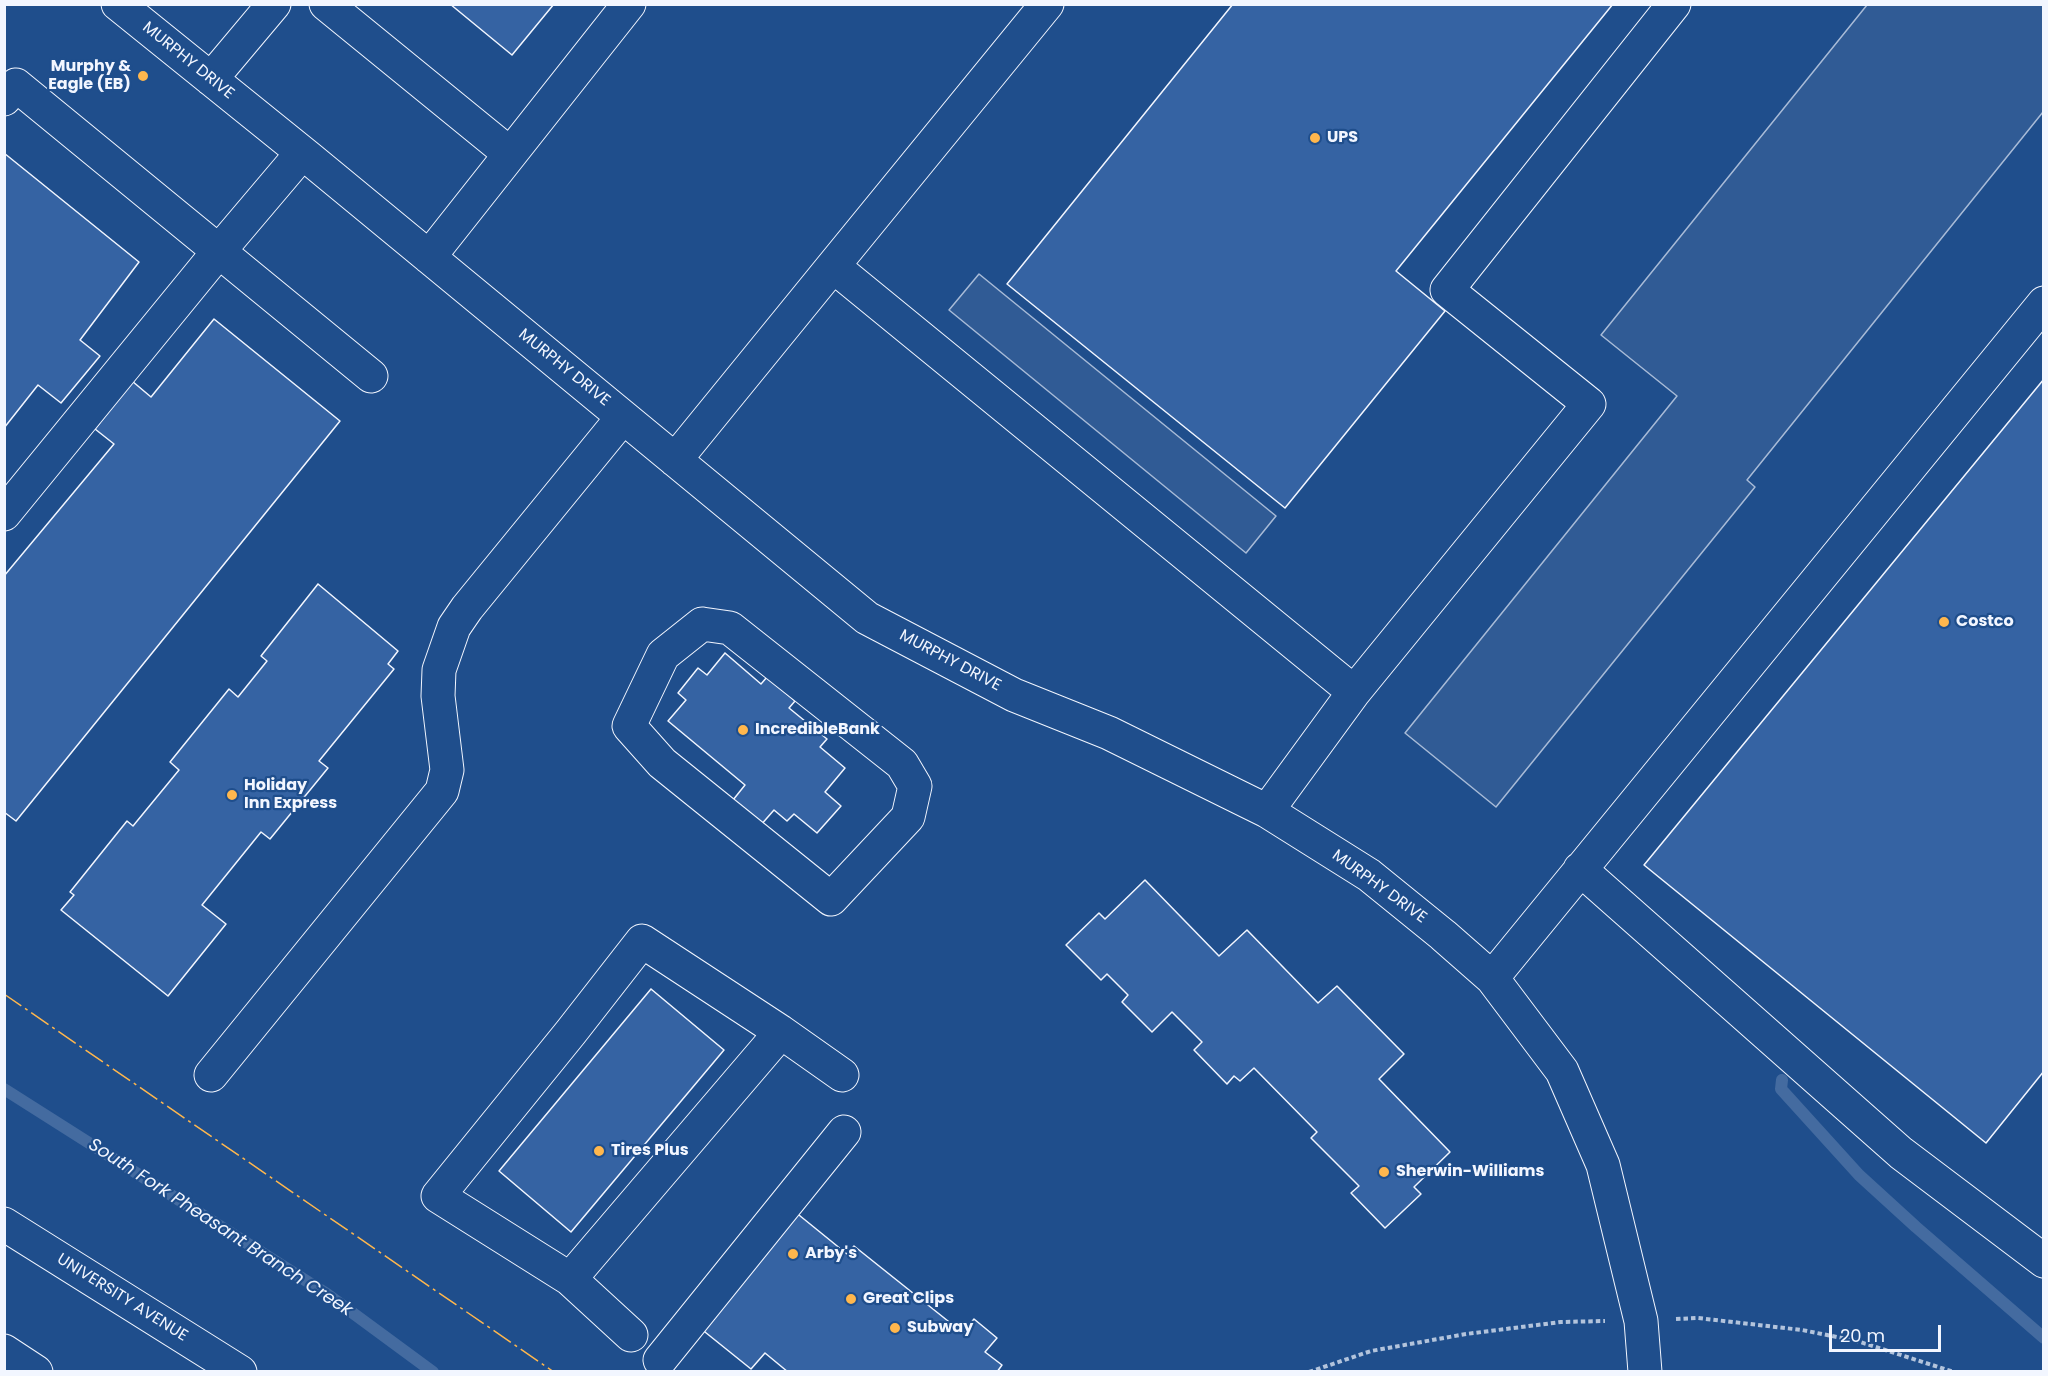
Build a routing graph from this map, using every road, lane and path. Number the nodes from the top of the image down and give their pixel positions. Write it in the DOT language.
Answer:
graph roads {
  1 [pos="118,4"];
  2 [pos="274,4"];
  3 [pos="326,4"];
  4 [pos="629,4"];
  5 [pos="1047,4"];
  6 [pos="1674,4"];
  7 [pos="211,79"];
  8 [pos="4,99"];
  9 [pos="302,153"];
  10 [pos="510,154"];
  11 [pos="219,251"];
  12 [pos="429,257"];
  13 [pos="833,266"];
  14 [pos="2043,303"];
  15 [pos="371,376"];
  16 [pos="623,417"];
  17 [pos="675,460"];
  18 [pos="4,514"];
  19 [pos="1354,692"];
  20 [pos="1267,811"];
  21 [pos="908,818"];
  22 [pos="1580,869"];
  23 [pos="1492,978"];
  24 [pos="781,1032"];
  25 [pos="842,1075"];
  26 [pos="211,1076"];
  27 [pos="844,1132"];
  28 [pos="4,1224"];
  29 [pos="2043,1261"];
  30 [pos="570,1279"];
  31 [pos="631,1335"];
  32 [pos="4,1351"];
  33 [pos="660,1360"];
  34 [pos="36,1371"];
  35 [pos="240,1371"];
  36 [pos="1645,1371"];
  1 -- 7 [label="street, MURPHY DRIVE"];
  2 -- 7 [label="street"];
  3 -- 10 [label="street"];
  4 -- 10 [label="street"];
  5 -- 13 [label="street"];
  6 -- 19 [label="street"];
  7 -- 9 [label="street, MURPHY DRIVE"];
  8 -- 11 [label="street"];
  9 -- 11 [label="street"];
  9 -- 12 [label="street, MURPHY DRIVE"];
  10 -- 12 [label="street"];
  11 -- 15 [label="street"];
  11 -- 18 [label="street"];
  12 -- 16 [label="street, MURPHY DRIVE"];
  13 -- 17 [label="street"];
  13 -- 19 [label="street"];
  14 -- 22 [label="street"];
  16 -- 17 [label="street, MURPHY DRIVE"];
  16 -- 26 [label="street"];
  17 -- 20 [label="street, MURPHY DRIVE"];
  19 -- 20 [label="street"];
  20 -- 23 [label="street, MURPHY DRIVE"];
  21 -- 21 [label="street"];
  22 -- 23 [label="street"];
  22 -- 29 [label="street"];
  23 -- 36 [label="street, MURPHY DRIVE"];
  24 -- 25 [label="street"];
  24 -- 30 [label="street"];
  24 -- 30 [label="street"];
  27 -- 33 [label="street"];
  28 -- 35 [label="street, UNIVERSITY AVENUE"];
  30 -- 31 [label="street"];
  32 -- 34 [label="street"];
}
